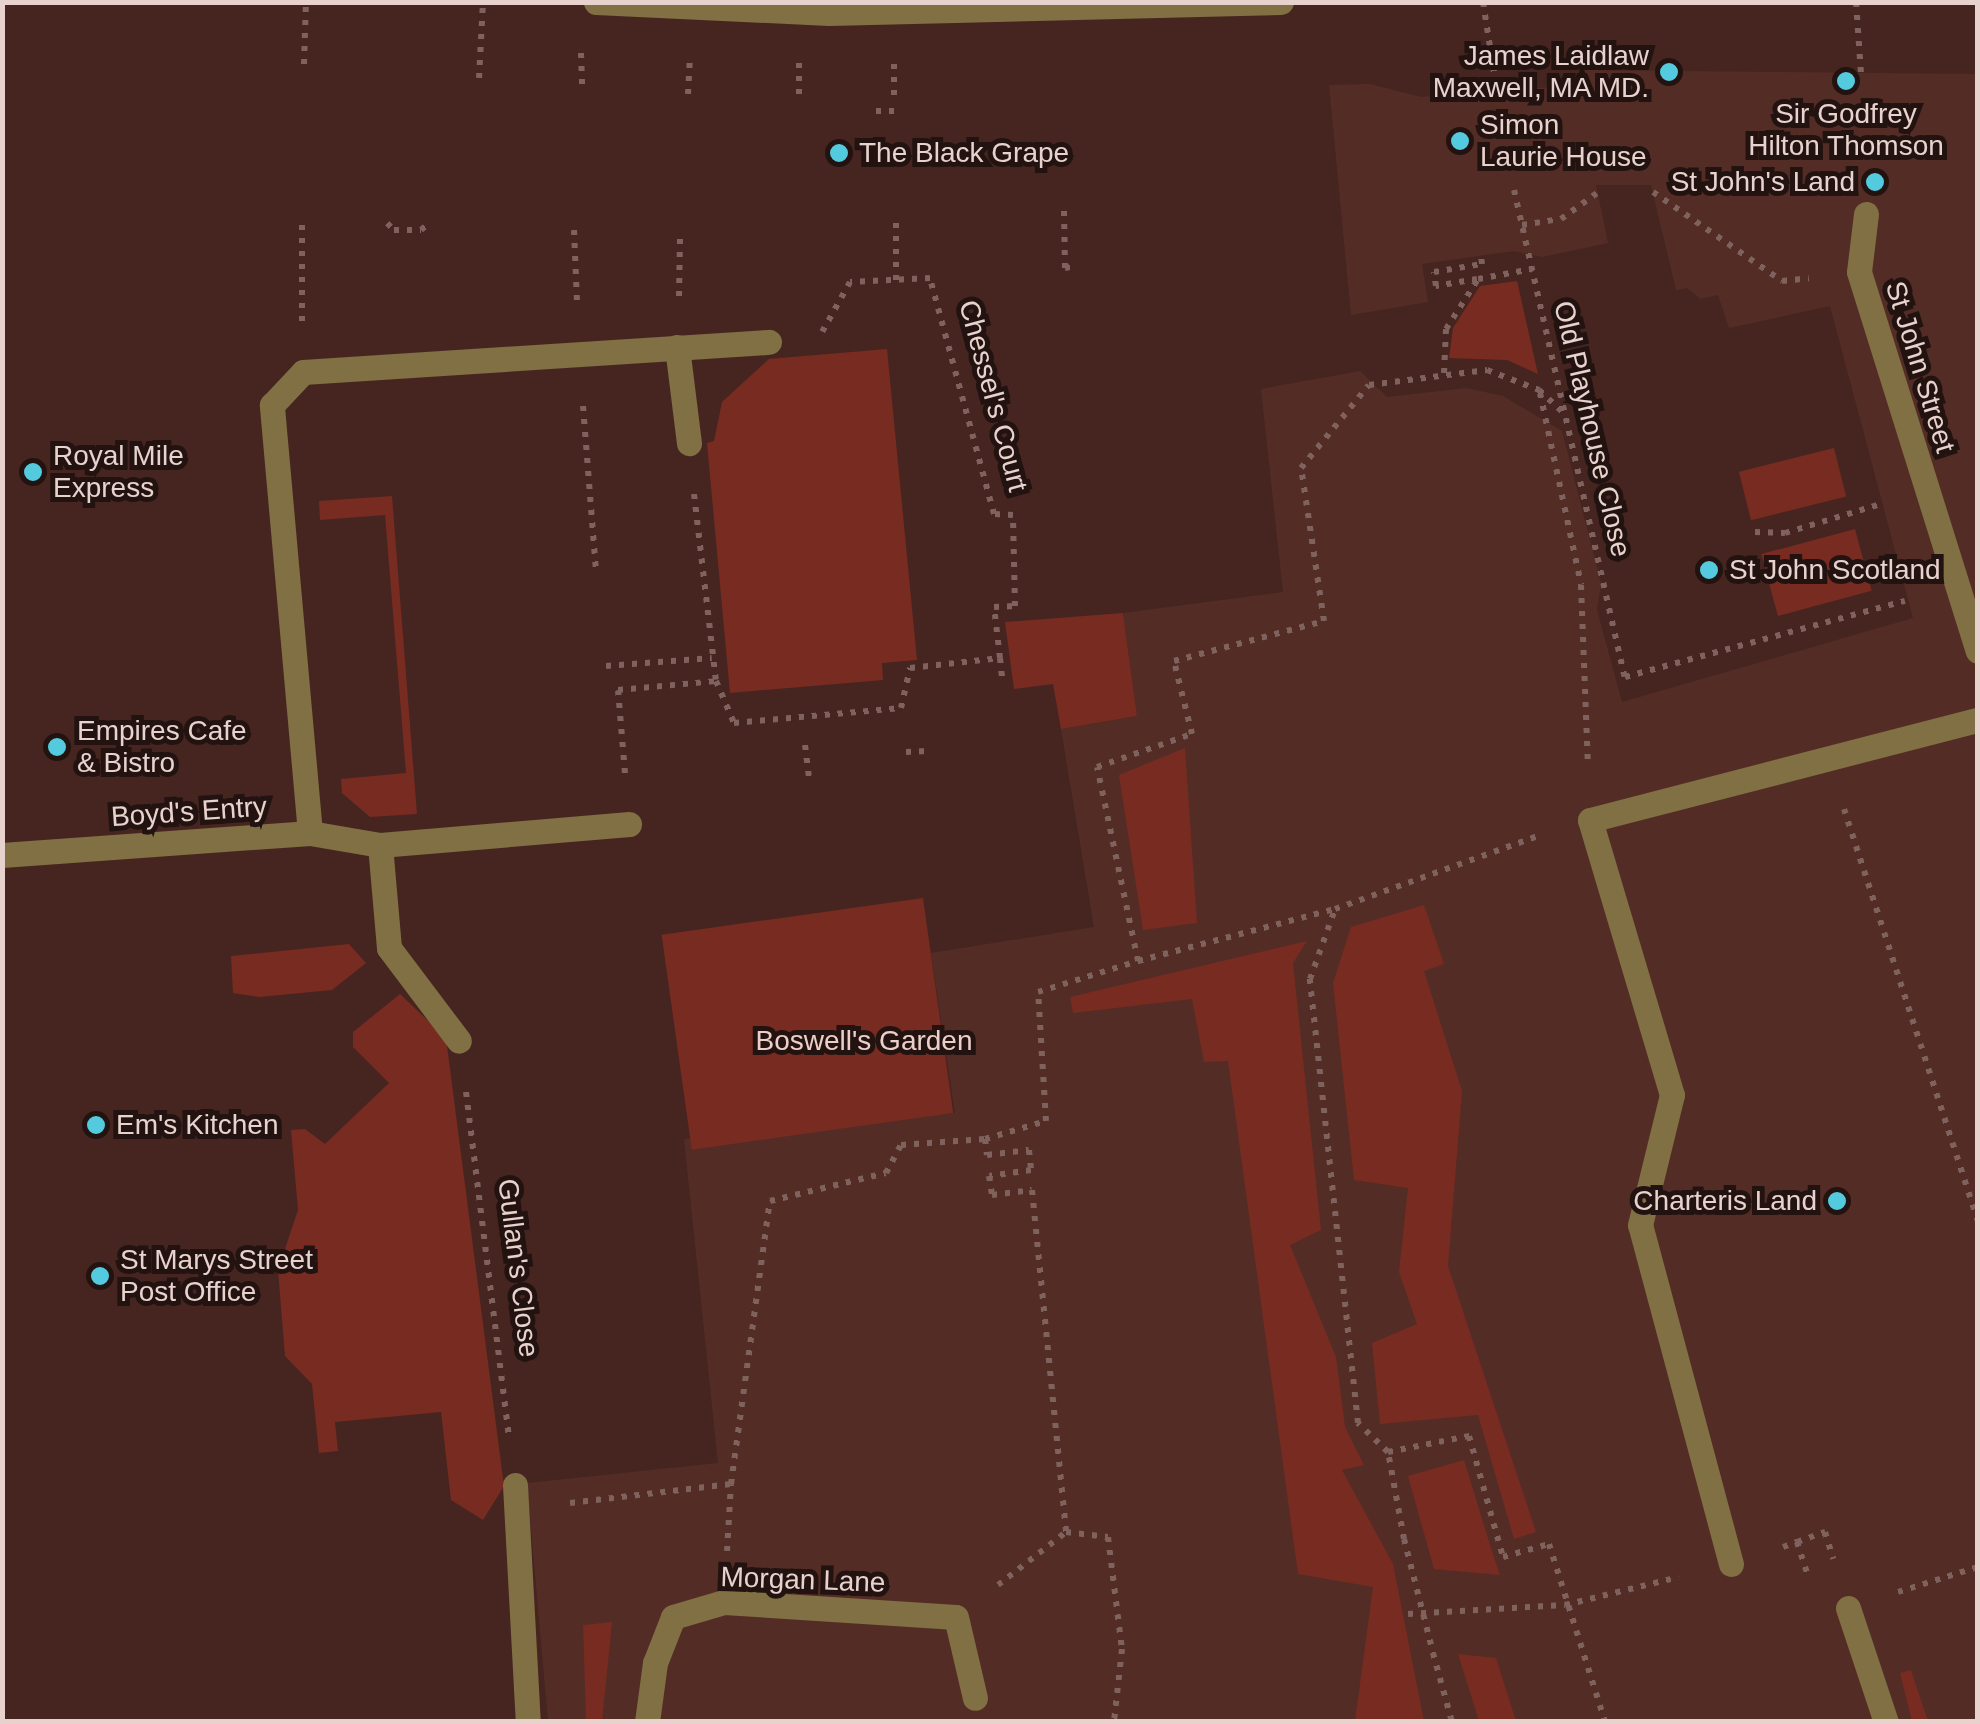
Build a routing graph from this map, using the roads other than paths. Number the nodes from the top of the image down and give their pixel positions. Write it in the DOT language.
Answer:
graph roads {
  1 [pos="596,2"];
  2 [pos="1282,2"];
  3 [pos="1866,214"];
  4 [pos="769,342"];
  5 [pos="677,348"];
  6 [pos="689,443"];
  7 [pos="1978,651"];
  8 [pos="1978,720"];
  9 [pos="629,824"];
  10 [pos="310,833"];
  11 [pos="380,845"];
  12 [pos="2,856"];
  13 [pos="459,1041"];
  14 [pos="515,1485"];
  15 [pos="1731,1564"];
  16 [pos="1848,1608"];
  17 [pos="975,1698"];
  18 [pos="528,1722"];
  19 [pos="647,1722"];
  20 [pos="1886,1722"];
  1 -- 2 [label="street"];
  3 -- 7 [label="street, St John Street"];
  4 -- 5 [label="street"];
  5 -- 6 [label="street"];
  5 -- 10 [label="street"];
  8 -- 15 [label="street"];
  9 -- 11 [label="street"];
  10 -- 11 [label="street, Boyd's Entry"];
  10 -- 12 [label="street, Boyd's Entry"];
  11 -- 13 [label="street"];
  14 -- 18 [label="street"];
  16 -- 20 [label="street"];
  17 -- 19 [label="street, Morgan Lane"];
}
